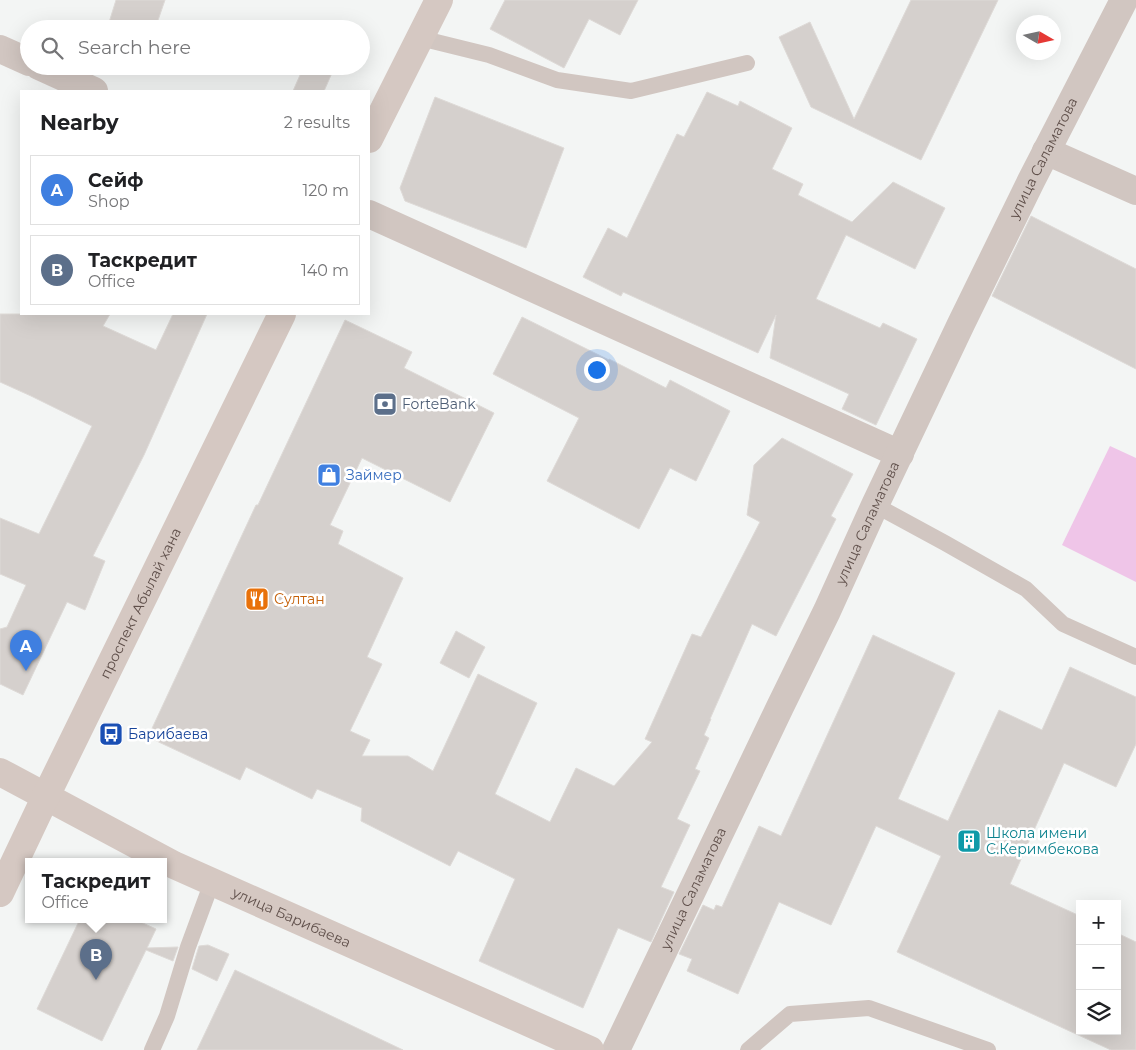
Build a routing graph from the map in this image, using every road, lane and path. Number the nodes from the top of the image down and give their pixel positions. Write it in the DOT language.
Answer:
graph roads {
  1 [pos="439,0"];
  2 [pos="1124,0"];
  3 [pos="420,38"];
  4 [pos="0,49"];
  5 [pos="20,58"];
  6 [pos="746,63"];
  7 [pos="58,75"];
  8 [pos="92,90"];
  9 [pos="370,137"];
  10 [pos="1046,151"];
  11 [pos="1136,191"];
  12 [pos="370,214"];
  13 [pos="282,315"];
  14 [pos="900,454"];
  15 [pos="875,505"];
  16 [pos="1136,657"];
  17 [pos="0,772"];
  18 [pos="46,796"];
  19 [pos="161,858"];
  20 [pos="167,861"];
  21 [pos="212,882"];
  22 [pos="0,892"];
  23 [pos="152,1050"];
  24 [pos="590,1050"];
  25 [pos="616,1050"];
  26 [pos="748,1050"];
  27 [pos="988,1050"];
  1 -- 3 [label="main road"];
  2 -- 10 [label="street, улица Саламатова"];
  3 -- 6 [label="lane"];
  3 -- 9 [label="main road"];
  4 -- 5 [label="street"];
  7 -- 8 [label="street"];
  10 -- 11 [label="street"];
  10 -- 14 [label="street, улица Саламатова"];
  12 -- 14 [label="street"];
  13 -- 18 [label="main road, проспект Абылай хана"];
  14 -- 15 [label="street, улица Саламатова"];
  15 -- 16 [label="lane"];
  15 -- 25 [label="street, улица Саламатова"];
  17 -- 18 [label="main road, улица Барибаева"];
  18 -- 19 [label="main road, улица Барибаева"];
  18 -- 22 [label="main road, проспект Абылай хана"];
  20 -- 21 [label="main road, улица Барибаева"];
  21 -- 23 [label="lane"];
  21 -- 24 [label="main road, улица Барибаева"];
  26 -- 27 [label="lane"];
}
